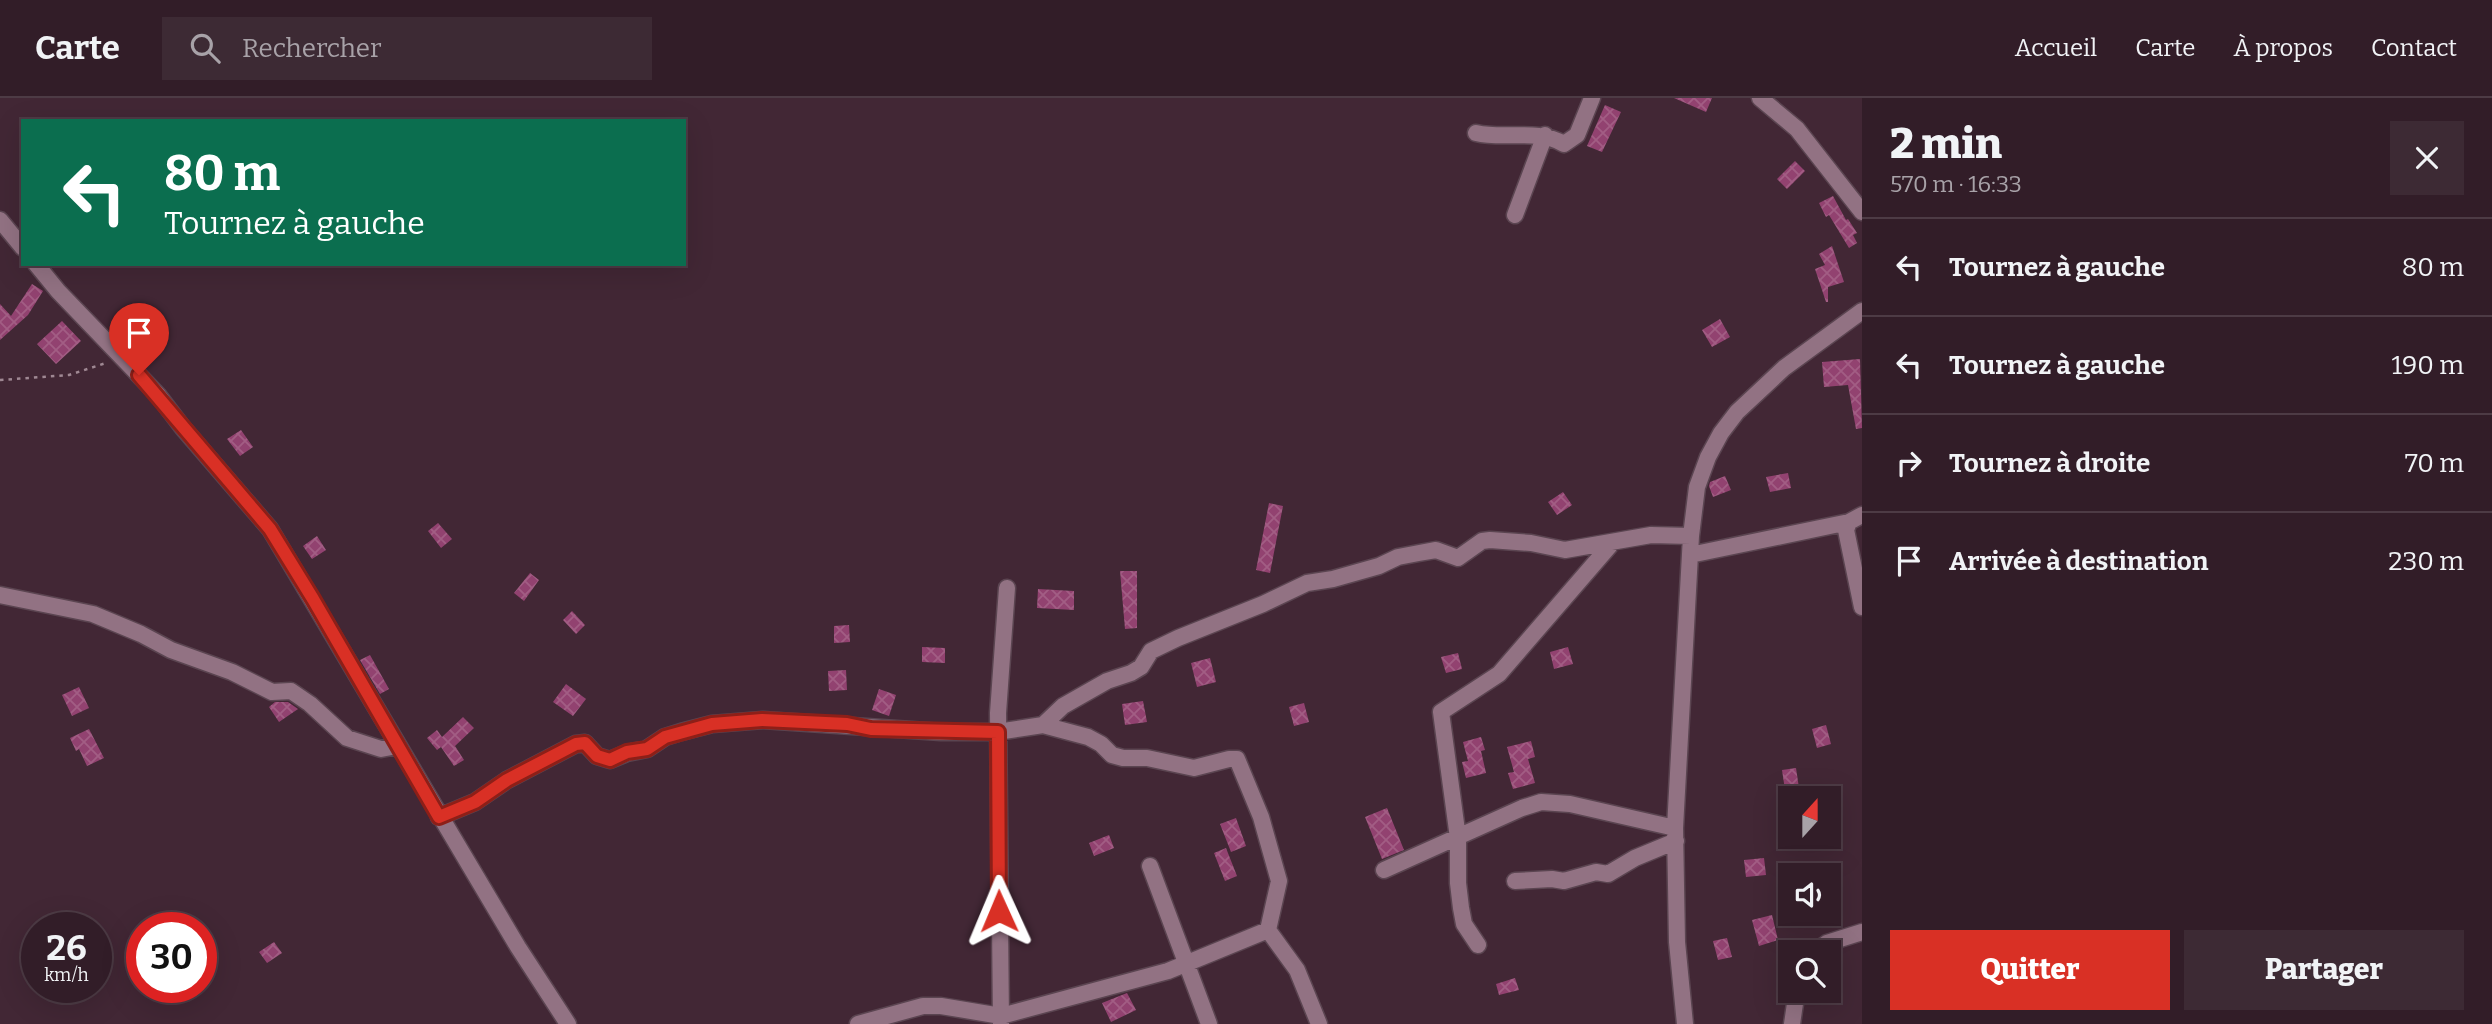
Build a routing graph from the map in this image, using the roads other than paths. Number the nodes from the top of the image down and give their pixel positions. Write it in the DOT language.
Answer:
graph roads {
  1 [pos="1592,98"];
  2 [pos="1760,98"];
  3 [pos="1476,133"];
  4 [pos="1545,135"];
  5 [pos="1862,212"];
  6 [pos="1516,215"];
  7 [pos="0,220"];
  8 [pos="21,246"];
  9 [pos="38,266"];
  10 [pos="1862,311"];
  11 [pos="1855,519"];
  12 [pos="1691,536"];
  13 [pos="1613,542"];
  14 [pos="1690,555"];
  15 [pos="1007,588"];
  16 [pos="0,594"];
  17 [pos="1862,607"];
  18 [pos="1043,725"];
  19 [pos="998,732"];
  20 [pos="397,746"];
  21 [pos="439,817"];
  22 [pos="1675,834"];
  23 [pos="1458,838"];
  24 [pos="1150,866"];
  25 [pos="1384,870"];
  26 [pos="1515,881"];
  27 [pos="1268,930"];
  28 [pos="1862,932"];
  29 [pos="1837,940"];
  30 [pos="1478,945"];
  31 [pos="1187,963"];
  32 [pos="1795,1003"];
  33 [pos="1001,1020"];
  34 [pos="568,1024"];
  35 [pos="858,1024"];
  36 [pos="1209,1024"];
  37 [pos="1319,1024"];
  38 [pos="1685,1024"];
  39 [pos="1793,1024"];
  1 -- 4 [label="street"];
  2 -- 5 [label="street"];
  3 -- 4 [label="street"];
  4 -- 6 [label="street"];
  7 -- 8 [label="street"];
  9 -- 20 [label="street"];
  10 -- 12 [label="street"];
  11 -- 14 [label="street"];
  11 -- 17 [label="street"];
  12 -- 13 [label="street"];
  12 -- 14 [label="street"];
  13 -- 18 [label="street"];
  13 -- 23 [label="street"];
  14 -- 22 [label="street"];
  15 -- 19 [label="street"];
  16 -- 20 [label="street"];
  18 -- 19 [label="street"];
  18 -- 27 [label="street"];
  19 -- 21 [label="street"];
  19 -- 33 [label="street"];
  20 -- 21 [label="street"];
  21 -- 34 [label="street"];
  22 -- 23 [label="street"];
  22 -- 26 [label="street"];
  22 -- 38 [label="street"];
  23 -- 25 [label="street"];
  23 -- 30 [label="street"];
  24 -- 31 [label="street"];
  27 -- 31 [label="street"];
  27 -- 37 [label="street"];
  28 -- 29 [label="street"];
  31 -- 33 [label="street"];
  31 -- 36 [label="street"];
  32 -- 39 [label="street"];
  33 -- 35 [label="street"];
}
